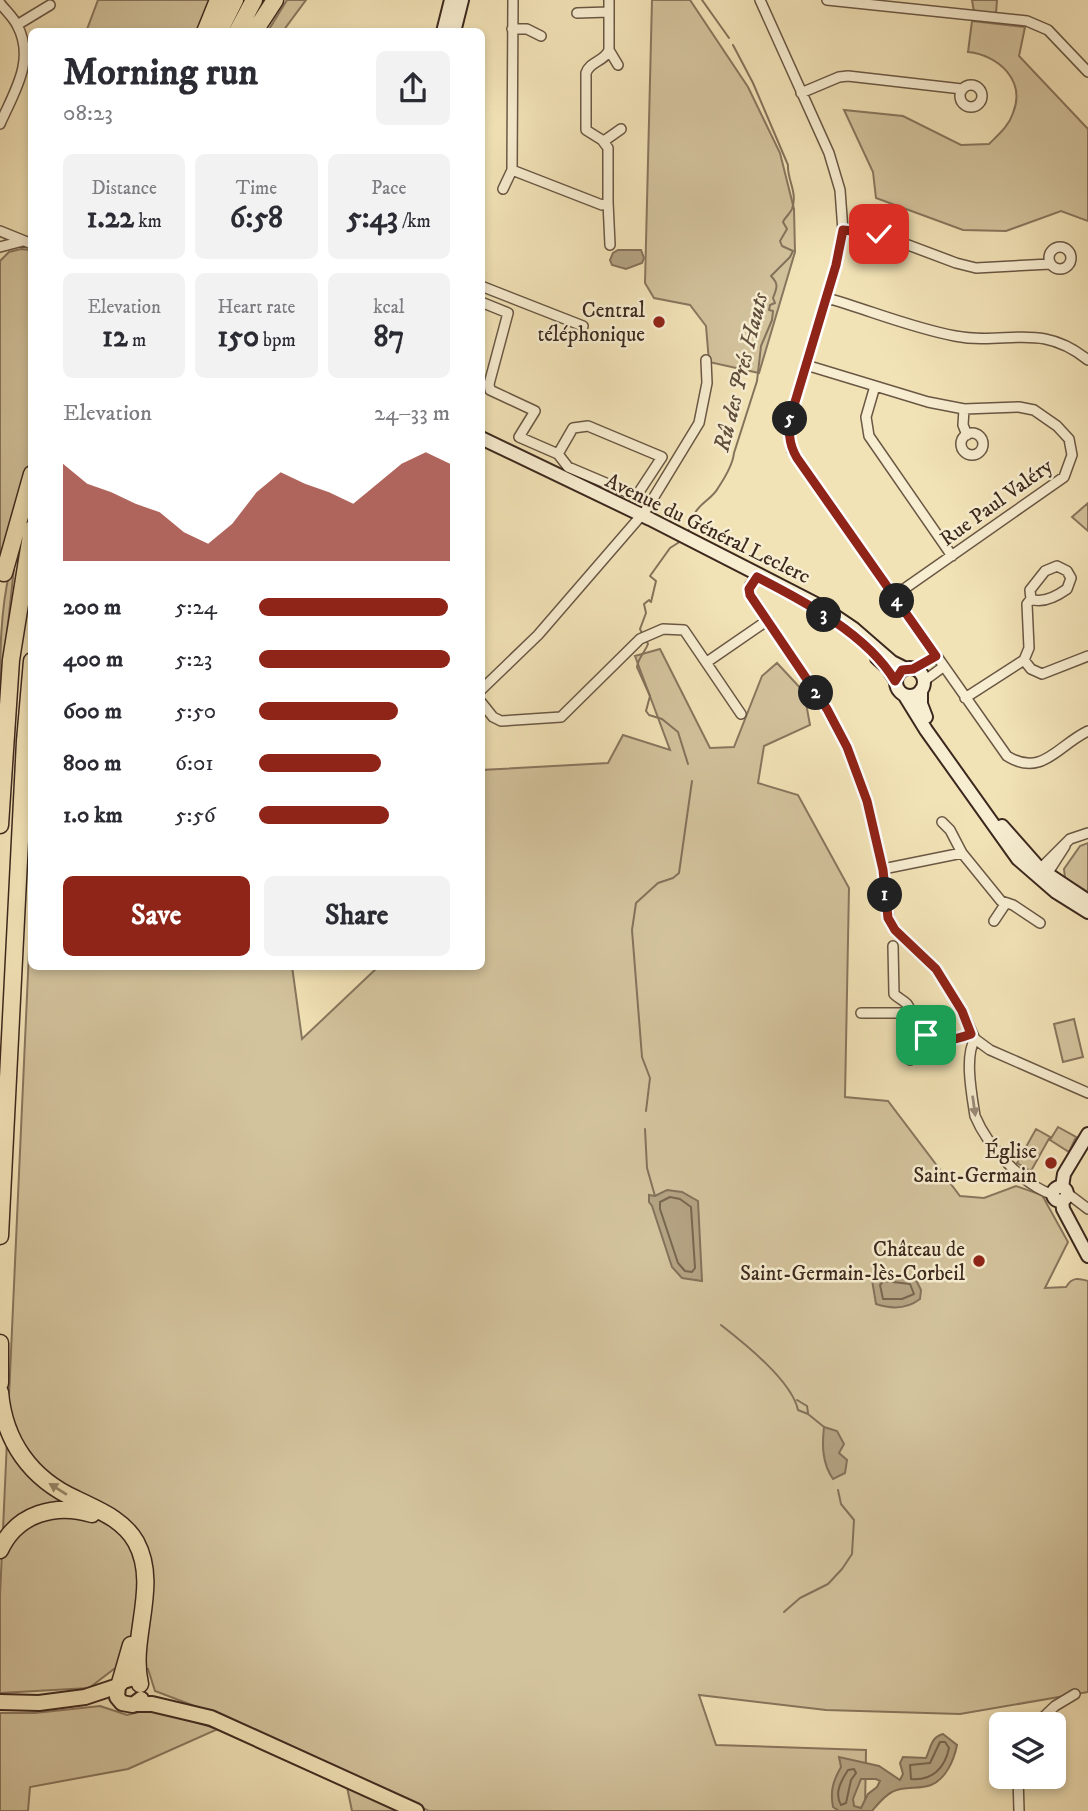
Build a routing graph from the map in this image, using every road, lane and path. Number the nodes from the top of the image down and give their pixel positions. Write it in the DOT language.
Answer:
graph roads {
  1 [pos="218,0"];
  2 [pos="235,0"];
  3 [pos="254,0"];
  4 [pos="275,0"];
  5 [pos="282,0"];
  6 [pos="451,0"];
  7 [pos="462,0"];
  8 [pos="513,0"];
  9 [pos="608,0"];
  10 [pos="760,0"];
  11 [pos="827,0"];
  12 [pos="0,3"];
  13 [pos="50,5"];
  14 [pos="609,12"];
  15 [pos="577,13"];
  16 [pos="17,25"];
  17 [pos="207,28"];
  18 [pos="221,28"];
  19 [pos="239,28"];
  20 [pos="257,28"];
  21 [pos="264,28"];
  22 [pos="444,28"];
  23 [pos="455,28"];
  24 [pos="512,29"];
  25 [pos="541,36"];
  26 [pos="609,50"];
  27 [pos="618,65"];
  28 [pos="1088,72"];
  29 [pos="962,89"];
  30 [pos="801,93"];
  31 [pos="0,124"];
  32 [pos="621,129"];
  33 [pos="604,141"];
  34 [pos="512,170"];
  35 [pos="503,189"];
  36 [pos="608,202"];
  37 [pos="843,230"];
  38 [pos="0,231"];
  39 [pos="27,243"];
  40 [pos="610,245"];
  41 [pos="0,247"];
  42 [pos="1050,264"];
  43 [pos="485,288"];
  44 [pos="827,298"];
  45 [pos="485,304"];
  46 [pos="583,326"];
  47 [pos="706,360"];
  48 [pos="1088,360"];
  49 [pos="485,362"];
  50 [pos="493,363"];
  51 [pos="806,365"];
  52 [pos="875,386"];
  53 [pos="964,409"];
  54 [pos="967,435"];
  55 [pos="485,443"];
  56 [pos="558,454"];
  57 [pos="28,488"];
  58 [pos="640,517"];
  59 [pos="683,538"];
  60 [pos="28,554"];
  61 [pos="952,556"];
  62 [pos="4,573"];
  63 [pos="757,577"];
  64 [pos="894,596"];
  65 [pos="1031,599"];
  66 [pos="768,620"];
  67 [pos="936,656"];
  68 [pos="1088,656"];
  69 [pos="1024,660"];
  70 [pos="707,663"];
  71 [pos="943,667"];
  72 [pos="909,669"];
  73 [pos="895,681"];
  74 [pos="922,685"];
  75 [pos="485,686"];
  76 [pos="905,696"];
  77 [pos="965,698"];
  78 [pos="485,707"];
  79 [pos="741,714"];
  80 [pos="28,718"];
  81 [pos="1088,731"];
  82 [pos="1,791"];
  83 [pos="28,791"];
  84 [pos="22,802"];
  85 [pos="942,822"];
  86 [pos="0,825"];
  87 [pos="1088,833"];
  88 [pos="962,853"];
  89 [pos="1056,856"];
  90 [pos="883,870"];
  91 [pos="1043,874"];
  92 [pos="1088,901"];
  93 [pos="1006,903"];
  94 [pos="1088,912"];
  95 [pos="993,920"];
  96 [pos="1033,923"];
  97 [pos="893,946"];
  98 [pos="861,1013"];
  99 [pos="912,1013"];
  100 [pos="926,1036"];
  101 [pos="973,1036"];
  102 [pos="910,1060"];
  103 [pos="1088,1093"];
  104 [pos="1088,1134"];
  105 [pos="1061,1194"];
  106 [pos="1088,1209"];
  107 [pos="1082,1235"];
  108 [pos="0,1236"];
  109 [pos="1088,1256"];
  110 [pos="0,1343"];
  111 [pos="0,1383"];
  112 [pos="0,1392"];
  113 [pos="0,1550"];
  114 [pos="119,1685"];
  115 [pos="141,1685"];
  116 [pos="1075,1694"];
  117 [pos="0,1702"];
  118 [pos="129,1704"];
  119 [pos="168,1707"];
  120 [pos="0,1709"];
  121 [pos="1048,1712"];
  122 [pos="1018,1789"];
  123 [pos="416,1811"];
  124 [pos="1019,1811"];
  1 -- 17 [label="highway"];
  2 -- 18 [label="highway"];
  3 -- 19 [label="highway"];
  4 -- 20 [label="highway"];
  5 -- 21 [label="highway"];
  6 -- 22 [label="main road"];
  7 -- 23 [label="main road"];
  8 -- 24 [label="street"];
  9 -- 14 [label="street"];
  10 -- 30 [label="street"];
  11 -- 28 [label="street"];
  12 -- 16 [label="street"];
  13 -- 16 [label="street"];
  14 -- 15 [label="street"];
  14 -- 26 [label="street"];
  16 -- 31 [label="street"];
  24 -- 25 [label="street"];
  24 -- 34 [label="street"];
  26 -- 27 [label="street"];
  26 -- 33 [label="street"];
  29 -- 30 [label="street"];
  30 -- 37 [label="street"];
  32 -- 33 [label="street"];
  33 -- 36 [label="street"];
  34 -- 35 [label="street"];
  34 -- 36 [label="street"];
  36 -- 40 [label="street"];
  37 -- 42 [label="street"];
  37 -- 44 [label="street"];
  38 -- 39 [label="street"];
  39 -- 41 [label="street"];
  43 -- 46 [label="street"];
  44 -- 48 [label="street"];
  44 -- 51 [label="street"];
  45 -- 50 [label="street"];
  47 -- 58 [label="street"];
  49 -- 50 [label="street"];
  50 -- 56 [label="street"];
  51 -- 52 [label="street, Rue Paul Valéry"];
  51 -- 64 [label="street"];
  52 -- 53 [label="street, Rue Paul Valéry"];
  52 -- 61 [label="street"];
  53 -- 54 [label="street"];
  53 -- 61 [label="street, Rue Paul Valéry"];
  55 -- 58 [label="main road, Avenue du Général Leclerc"];
  56 -- 56 [label="street"];
  57 -- 62 [label="highway"];
  58 -- 59 [label="main road, Avenue du Général Leclerc"];
  58 -- 75 [label="street"];
  59 -- 63 [label="main road, Avenue du Général Leclerc"];
  59 -- 72 [label="main road, Avenue du Général Leclerc"];
  60 -- 82 [label="highway"];
  61 -- 64 [label="street, Rue Paul Valéry"];
  63 -- 66 [label="street"];
  63 -- 73 [label="main road, Avenue du Général Leclerc"];
  64 -- 67 [label="street"];
  65 -- 65 [label="street"];
  65 -- 69 [label="street"];
  66 -- 70 [label="street"];
  66 -- 90 [label="street"];
  67 -- 71 [label="street"];
  67 -- 72 [label="street"];
  68 -- 69 [label="street"];
  69 -- 77 [label="street"];
  70 -- 78 [label="street"];
  70 -- 79 [label="street"];
  71 -- 74 [label="street"];
  71 -- 77 [label="street"];
  72 -- 73 [label="main road"];
  72 -- 74 [label="main road, Avenue du Général Leclerc"];
  73 -- 76 [label="main road, Avenue du Général Leclerc"];
  74 -- 76 [label="main road"];
  74 -- 91 [label="main road, Avenue du Général Leclerc"];
  76 -- 91 [label="main road, Avenue du Général Leclerc"];
  77 -- 81 [label="street"];
  80 -- 84 [label="highway"];
  82 -- 86 [label="highway"];
  83 -- 84 [label="highway"];
  84 -- 108 [label="highway"];
  85 -- 88 [label="street"];
  87 -- 89 [label="street"];
  88 -- 90 [label="street"];
  88 -- 93 [label="street"];
  89 -- 91 [label="street"];
  89 -- 91 [label="street"];
  90 -- 101 [label="street"];
  91 -- 92 [label="main road, Avenue du Général Leclerc"];
  91 -- 94 [label="main road, Avenue du Général Leclerc"];
  93 -- 95 [label="street"];
  93 -- 96 [label="street"];
  97 -- 99 [label="street"];
  98 -- 99 [label="street"];
  99 -- 100 [label="street"];
  100 -- 101 [label="street"];
  100 -- 102 [label="street"];
  101 -- 103 [label="street"];
  101 -- 105 [label="street, one-way"];
  104 -- 105 [label="main road"];
  105 -- 106 [label="street"];
  105 -- 107 [label="main road"];
  107 -- 109 [label="main road"];
  110 -- 111 [label="highway"];
  115 -- 112 [label="highway, one-way"];
  113 -- 114 [label="highway"];
  114 -- 115 [label="main road"];
  114 -- 117 [label="main road"];
  114 -- 118 [label="main road"];
  115 -- 118 [label="main road"];
  115 -- 119 [label="main road"];
  116 -- 121 [label="street"];
  118 -- 119 [label="main road"];
  118 -- 120 [label="main road"];
  119 -- 123 [label="main road"];
  122 -- 124 [label="street"];
}
